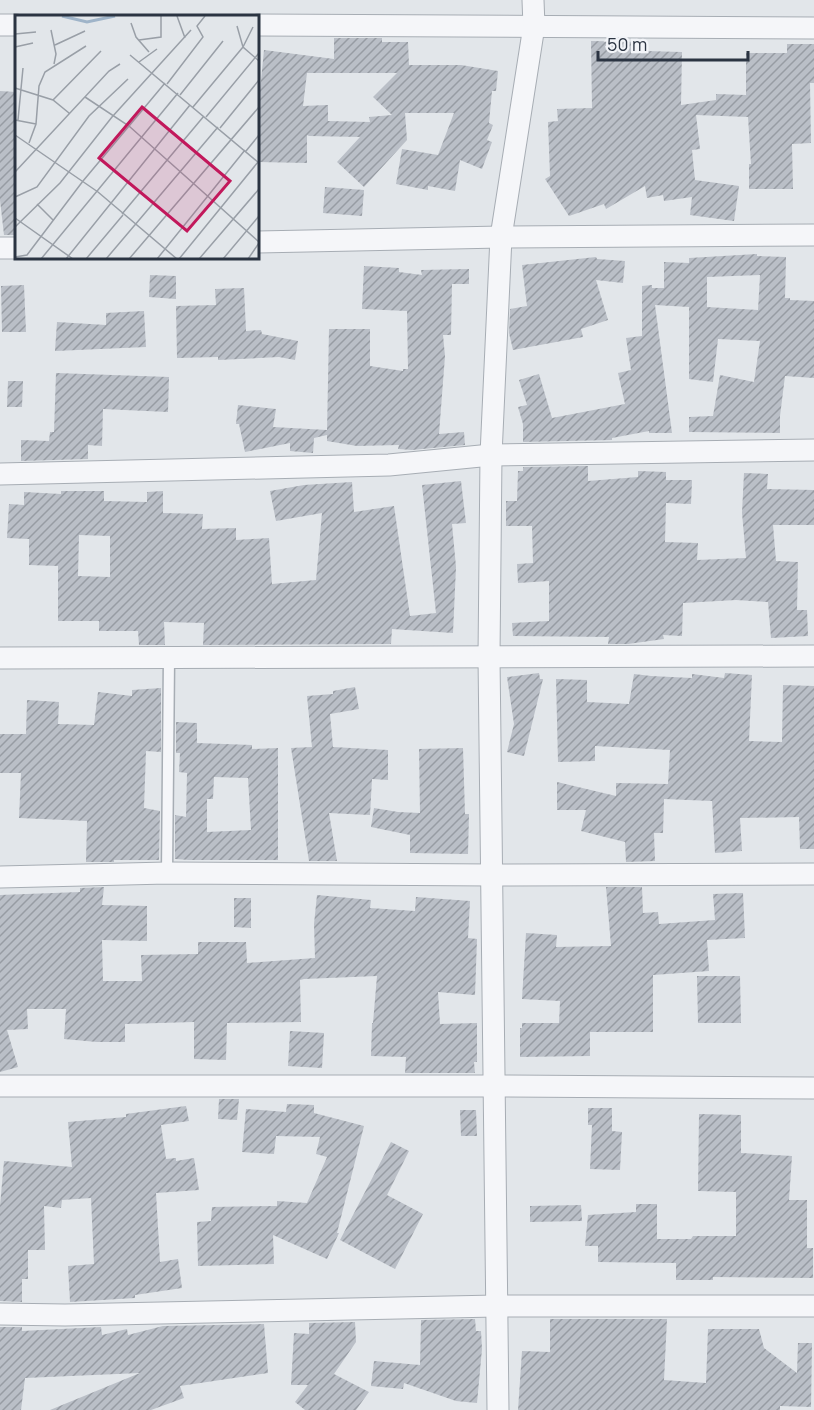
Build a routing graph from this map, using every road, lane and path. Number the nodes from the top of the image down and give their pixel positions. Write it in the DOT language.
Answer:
graph roads {
  1 [pos="533,0"];
  2 [pos="260,25"];
  3 [pos="534,26"];
  4 [pos="814,28"];
  5 [pos="814,235"];
  6 [pos="501,237"];
  7 [pos="260,242"];
  8 [pos="814,450"];
  9 [pos="491,455"];
  10 [pos="0,474"];
  11 [pos="814,656"];
  12 [pos="489,657"];
  13 [pos="0,658"];
  14 [pos="169,658"];
  15 [pos="167,873"];
  16 [pos="814,874"];
  17 [pos="493,875"];
  18 [pos="0,877"];
  19 [pos="0,1086"];
  20 [pos="493,1086"];
  21 [pos="814,1088"];
  22 [pos="496,1306"];
  23 [pos="814,1306"];
  24 [pos="0,1314"];
  25 [pos="498,1410"];
  1 -- 3 [label="street"];
  2 -- 3 [label="street"];
  3 -- 4 [label="street"];
  3 -- 6 [label="street"];
  5 -- 6 [label="street"];
  6 -- 7 [label="street"];
  6 -- 9 [label="street"];
  8 -- 9 [label="street"];
  9 -- 10 [label="street"];
  9 -- 12 [label="street"];
  11 -- 12 [label="street"];
  12 -- 14 [label="street"];
  12 -- 17 [label="street"];
  13 -- 14 [label="street"];
  14 -- 15 [label="lane"];
  15 -- 17 [label="street"];
  15 -- 18 [label="street"];
  16 -- 17 [label="street"];
  17 -- 20 [label="street"];
  19 -- 20 [label="street"];
  20 -- 21 [label="street"];
  20 -- 22 [label="street"];
  22 -- 23 [label="street"];
  22 -- 24 [label="street"];
  22 -- 25 [label="street"];
}
